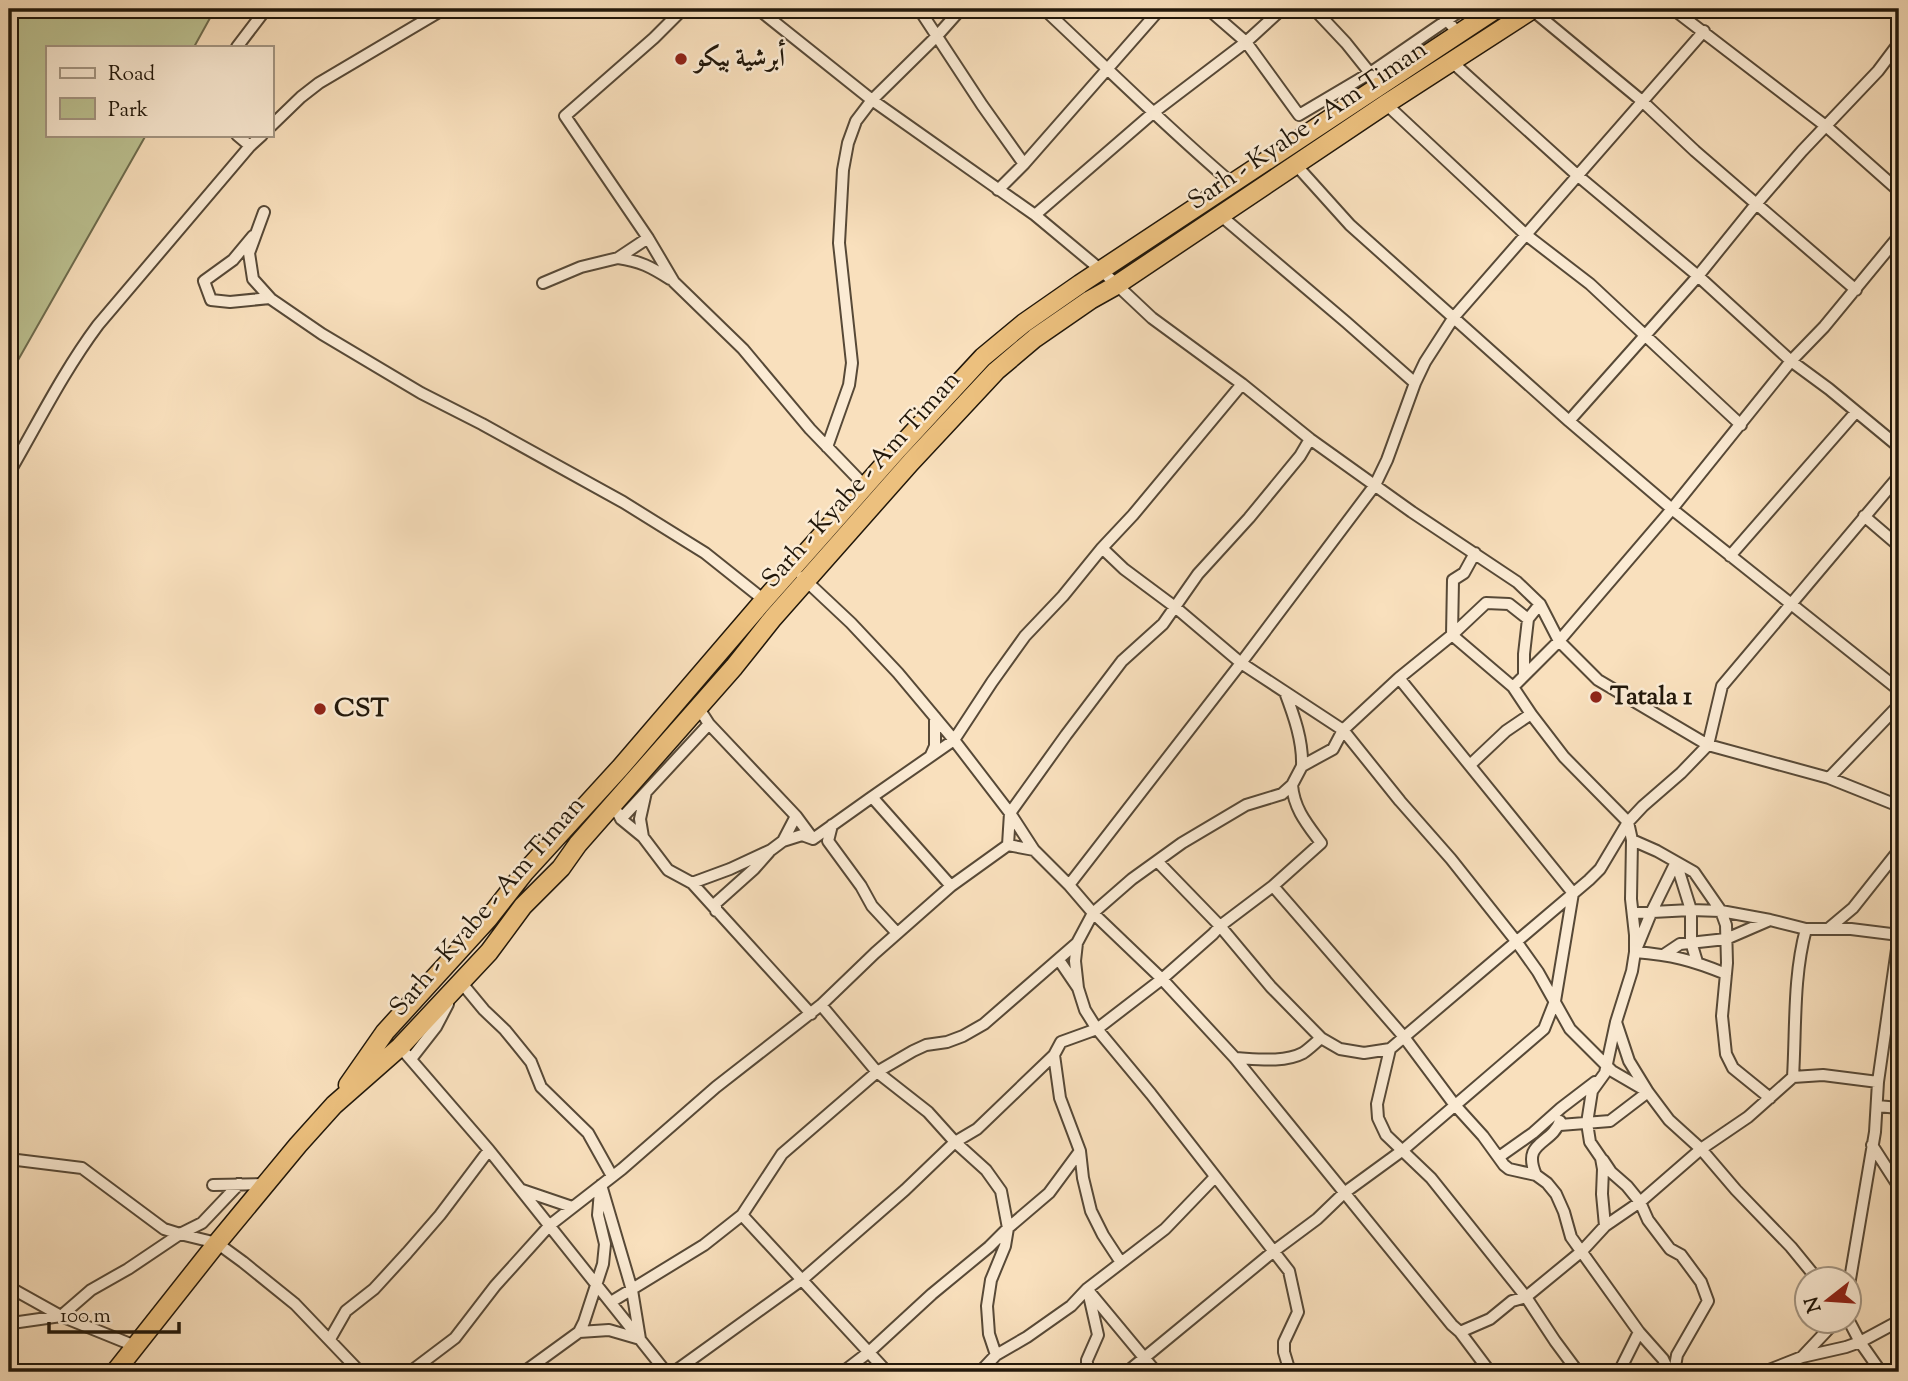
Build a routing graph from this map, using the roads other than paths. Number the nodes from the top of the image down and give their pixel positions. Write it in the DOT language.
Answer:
graph roads {
  1 [pos="266,9"];
  2 [pos="444,9"];
  3 [pos="683,9"];
  4 [pos="758,9"];
  5 [pos="919,9"];
  6 [pos="961,9"];
  7 [pos="1044,9"];
  8 [pos="1160,9"];
  9 [pos="1208,9"];
  10 [pos="1282,9"];
  11 [pos="1314,9"];
  12 [pos="1437,9"];
  13 [pos="1464,9"];
  14 [pos="1496,9"];
  15 [pos="1532,9"];
  16 [pos="1674,9"];
  17 [pos="1507,16"];
  18 [pos="1453,27"];
  19 [pos="1704,31"];
  20 [pos="937,36"];
  21 [pos="1246,42"];
  22 [pos="1899,43"];
  23 [pos="238,46"];
  24 [pos="1452,62"];
  25 [pos="1106,69"];
  26 [pos="1375,79"];
  27 [pos="872,100"];
  28 [pos="1338,102"];
  29 [pos="1642,102"];
  30 [pos="1386,104"];
  31 [pos="1154,112"];
  32 [pos="273,124"];
  33 [pos="1827,127"];
  34 [pos="238,136"];
  35 [pos="261,136"];
  36 [pos="250,146"];
  37 [pos="1024,164"];
  38 [pos="1296,165"];
  39 [pos="1577,175"];
  40 [pos="1233,184"];
  41 [pos="998,190"];
  42 [pos="1899,191"];
  43 [pos="1756,203"];
  44 [pos="264,212"];
  45 [pos="1035,215"];
  46 [pos="1220,215"];
  47 [pos="257,232"];
  48 [pos="1525,234"];
  49 [pos="1899,236"];
  50 [pos="648,238"];
  51 [pos="618,258"];
  52 [pos="1101,271"];
  53 [pos="1698,276"];
  54 [pos="674,282"];
  55 [pos="543,283"];
  56 [pos="1115,286"];
  57 [pos="1856,290"];
  58 [pos="270,298"];
  59 [pos="1454,317"];
  60 [pos="1646,336"];
  61 [pos="1791,361"];
  62 [pos="1415,383"];
  63 [pos="1242,384"];
  64 [pos="1856,412"];
  65 [pos="1569,421"];
  66 [pos="1741,425"];
  67 [pos="1310,439"];
  68 [pos="827,447"];
  69 [pos="1899,447"];
  70 [pos="9,473"];
  71 [pos="1899,476"];
  72 [pos="1375,485"];
  73 [pos="865,486"];
  74 [pos="1672,509"];
  75 [pos="1864,516"];
  76 [pos="1899,545"];
  77 [pos="1102,548"];
  78 [pos="1475,553"];
  79 [pos="1730,556"];
  80 [pos="793,568"];
  81 [pos="807,581"];
  82 [pos="1517,582"];
  83 [pos="764,600"];
  84 [pos="1509,604"];
  85 [pos="1540,604"];
  86 [pos="1790,604"];
  87 [pos="1175,607"];
  88 [pos="1528,619"];
  89 [pos="1452,635"];
  90 [pos="1559,641"];
  91 [pos="1241,663"];
  92 [pos="1524,676"];
  93 [pos="1399,678"];
  94 [pos="1513,687"];
  95 [pos="1899,690"];
  96 [pos="1285,692"];
  97 [pos="1899,705"];
  98 [pos="698,708"];
  99 [pos="1531,714"];
  100 [pos="935,717"];
  101 [pos="709,724"];
  102 [pos="1343,730"];
  103 [pos="954,740"];
  104 [pos="1708,745"];
  105 [pos="930,757"];
  106 [pos="1470,765"];
  107 [pos="1302,766"];
  108 [pos="1829,778"];
  109 [pos="1292,785"];
  110 [pos="646,791"];
  111 [pos="1282,793"];
  112 [pos="872,797"];
  113 [pos="1293,799"];
  114 [pos="1899,806"];
  115 [pos="617,812"];
  116 [pos="1010,813"];
  117 [pos="796,816"];
  118 [pos="1628,822"];
  119 [pos="832,825"];
  120 [pos="643,837"];
  121 [pos="813,839"];
  122 [pos="1632,839"];
  123 [pos="783,841"];
  124 [pos="1008,845"];
  125 [pos="771,850"];
  126 [pos="1034,850"];
  127 [pos="1899,850"];
  128 [pos="1157,860"];
  129 [pos="1676,862"];
  130 [pos="692,883"];
  131 [pos="1069,885"];
  132 [pos="951,886"];
  133 [pos="1273,886"];
  134 [pos="1573,892"];
  135 [pos="1691,910"];
  136 [pos="716,911"];
  137 [pos="1721,911"];
  138 [pos="1093,913"];
  139 [pos="1633,913"];
  140 [pos="1651,913"];
  141 [pos="1770,920"];
  142 [pos="1220,926"];
  143 [pos="1806,929"];
  144 [pos="1828,929"];
  145 [pos="897,933"];
  146 [pos="1899,935"];
  147 [pos="1726,939"];
  148 [pos="1516,941"];
  149 [pos="1691,942"];
  150 [pos="1077,943"];
  151 [pos="1635,952"];
  152 [pos="1665,954"];
  153 [pos="1059,960"];
  154 [pos="1697,962"];
  155 [pos="1726,974"];
  156 [pos="1162,979"];
  157 [pos="460,981"];
  158 [pos="1078,988"];
  159 [pos="1555,1001"];
  160 [pos="821,1005"];
  161 [pos="811,1014"];
  162 [pos="1616,1022"];
  163 [pos="1567,1024"];
  164 [pos="1097,1028"];
  165 [pos="1544,1029"];
  166 [pos="1404,1037"];
  167 [pos="1321,1038"];
  168 [pos="1390,1049"];
  169 [pos="405,1053"];
  170 [pos="1054,1055"];
  171 [pos="1235,1058"];
  172 [pos="1605,1070"];
  173 [pos="877,1072"];
  174 [pos="1793,1077"];
  175 [pos="1878,1082"];
  176 [pos="1648,1092"];
  177 [pos="1770,1098"];
  178 [pos="1454,1104"];
  179 [pos="334,1105"];
  180 [pos="1877,1106"];
  181 [pos="1561,1108"];
  182 [pos="1899,1108"];
  183 [pos="1587,1123"];
  184 [pos="1556,1128"];
  185 [pos="1533,1133"];
  186 [pos="955,1142"];
  187 [pos="1872,1145"];
  188 [pos="1701,1149"];
  189 [pos="489,1150"];
  190 [pos="1403,1150"];
  191 [pos="1534,1150"];
  192 [pos="1080,1151"];
  193 [pos="1499,1157"];
  194 [pos="1601,1158"];
  195 [pos="9,1159"];
  196 [pos="1536,1175"];
  197 [pos="612,1176"];
  198 [pos="1214,1177"];
  199 [pos="239,1184"];
  200 [pos="266,1184"];
  201 [pos="213,1185"];
  202 [pos="601,1185"];
  203 [pos="1899,1187"];
  204 [pos="522,1190"];
  205 [pos="1344,1193"];
  206 [pos="1640,1202"];
  207 [pos="572,1207"];
  208 [pos="742,1215"];
  209 [pos="550,1225"];
  210 [pos="1605,1226"];
  211 [pos="1008,1228"];
  212 [pos="180,1234"];
  213 [pos="217,1243"];
  214 [pos="1274,1251"];
  215 [pos="1582,1251"];
  216 [pos="1120,1261"];
  217 [pos="1807,1266"];
  218 [pos="1853,1266"];
  219 [pos="803,1279"];
  220 [pos="597,1284"];
  221 [pos="9,1287"];
  222 [pos="1087,1289"];
  223 [pos="632,1290"];
  224 [pos="1526,1297"];
  225 [pos="611,1302"];
  226 [pos="61,1316"];
  227 [pos="1899,1321"];
  228 [pos="9,1325"];
  229 [pos="579,1332"];
  230 [pos="1460,1332"];
  231 [pos="1639,1332"];
  232 [pos="1821,1336"];
  233 [pos="1857,1336"];
  234 [pos="330,1339"];
  235 [pos="640,1339"];
  236 [pos="1860,1342"];
  237 [pos="135,1346"];
  238 [pos="869,1352"];
  239 [pos="996,1355"];
  240 [pos="1802,1357"];
  241 [pos="1145,1358"];
  242 [pos="688,1367"];
  243 [pos="115,1372"];
  244 [pos="360,1372"];
  245 [pos="410,1372"];
  246 [pos="524,1372"];
  247 [pos="666,1372"];
  248 [pos="674,1372"];
  249 [pos="843,1372"];
  250 [pos="887,1372"];
  251 [pos="980,1372"];
  252 [pos="1087,1372"];
  253 [pos="1127,1372"];
  254 [pos="1156,1372"];
  255 [pos="1290,1372"];
  256 [pos="1490,1372"];
  257 [pos="1579,1372"];
  258 [pos="1619,1372"];
  259 [pos="1671,1372"];
  260 [pos="1764,1372"];
  261 [pos="1881,1372"];
  1 -- 23 [label="street"];
  2 -- 32 [label="street"];
  3 -- 50 [label="street"];
  4 -- 27 [label="street"];
  5 -- 20 [label="street"];
  6 -- 20 [label="street"];
  7 -- 25 [label="street"];
  8 -- 25 [label="street"];
  9 -- 21 [label="street"];
  10 -- 21 [label="street"];
  11 -- 26 [label="street"];
  12 -- 18 [label="street"];
  13 -- 18 [label="street"];
  14 -- 18 [label="highway, Sarh - Kyabe - Am Timan"];
  15 -- 17 [label="highway, Sarh - Kyabe - Am Timan"];
  15 -- 29 [label="street"];
  16 -- 19 [label="street"];
  17 -- 24 [label="highway, Sarh - Kyabe - Am Timan"];
  18 -- 26 [label="highway, Sarh - Kyabe - Am Timan"];
  19 -- 29 [label="street"];
  19 -- 33 [label="street"];
  20 -- 27 [label="street"];
  20 -- 37 [label="street"];
  21 -- 28 [label="street"];
  21 -- 31 [label="street"];
  22 -- 33 [label="street"];
  24 -- 30 [label="highway, Sarh - Kyabe - Am Timan"];
  24 -- 39 [label="street"];
  25 -- 31 [label="street"];
  25 -- 37 [label="street"];
  26 -- 28 [label="highway, Sarh - Kyabe - Am Timan"];
  27 -- 41 [label="street"];
  27 -- 68 [label="street"];
  28 -- 40 [label="highway, Sarh - Kyabe - Am Timan"];
  29 -- 39 [label="street"];
  29 -- 43 [label="street"];
  30 -- 38 [label="highway, Sarh - Kyabe - Am Timan"];
  30 -- 48 [label="street"];
  31 -- 40 [label="street"];
  31 -- 45 [label="street"];
  33 -- 42 [label="street"];
  33 -- 43 [label="street"];
  34 -- 36 [label="street"];
  35 -- 36 [label="street"];
  36 -- 70 [label="street"];
  37 -- 41 [label="street"];
  38 -- 46 [label="highway, Sarh - Kyabe - Am Timan"];
  38 -- 59 [label="street"];
  39 -- 48 [label="street"];
  39 -- 53 [label="street"];
  40 -- 52 [label="highway, Sarh - Kyabe - Am Timan"];
  41 -- 45 [label="street"];
  43 -- 53 [label="street"];
  43 -- 57 [label="street"];
  44 -- 47 [label="street"];
  45 -- 52 [label="street"];
  46 -- 56 [label="highway, Sarh - Kyabe - Am Timan"];
  46 -- 62 [label="street"];
  47 -- 58 [label="street"];
  47 -- 58 [label="street"];
  48 -- 59 [label="street"];
  48 -- 60 [label="street"];
  49 -- 57 [label="street"];
  50 -- 51 [label="street"];
  50 -- 54 [label="street"];
  51 -- 54 [label="street"];
  51 -- 55 [label="street"];
  52 -- 56 [label="street"];
  52 -- 73 [label="highway, Sarh - Kyabe - Am Timan"];
  53 -- 60 [label="street"];
  53 -- 61 [label="street"];
  54 -- 68 [label="street"];
  56 -- 63 [label="street"];
  56 -- 81 [label="highway, Sarh - Kyabe - Am Timan"];
  57 -- 61 [label="street"];
  58 -- 83 [label="street"];
  59 -- 62 [label="street"];
  59 -- 65 [label="street"];
  60 -- 65 [label="street"];
  60 -- 66 [label="street"];
  61 -- 64 [label="street"];
  61 -- 66 [label="street"];
  62 -- 72 [label="street"];
  63 -- 67 [label="street"];
  63 -- 77 [label="street"];
  64 -- 69 [label="street"];
  64 -- 79 [label="street"];
  65 -- 74 [label="street"];
  66 -- 74 [label="street"];
  67 -- 72 [label="street"];
  67 -- 87 [label="street"];
  68 -- 73 [label="street"];
  71 -- 75 [label="street"];
  72 -- 78 [label="street"];
  72 -- 91 [label="street"];
  73 -- 80 [label="highway, Sarh - Kyabe - Am Timan"];
  74 -- 79 [label="street"];
  74 -- 90 [label="street"];
  75 -- 76 [label="street"];
  75 -- 86 [label="street"];
  77 -- 87 [label="street"];
  77 -- 103 [label="street"];
  78 -- 82 [label="street"];
  78 -- 89 [label="street"];
  79 -- 86 [label="street"];
  80 -- 81 [label="street"];
  80 -- 83 [label="highway, Sarh - Kyabe - Am Timan"];
  81 -- 98 [label="highway, Sarh - Kyabe - Am Timan"];
  81 -- 100 [label="street"];
  82 -- 84 [label="street"];
  82 -- 85 [label="street"];
  83 -- 179 [label="highway, Sarh - Kyabe - Am Timan"];
  84 -- 88 [label="street"];
  84 -- 89 [label="street"];
  85 -- 88 [label="street"];
  85 -- 90 [label="street"];
  86 -- 95 [label="street"];
  86 -- 104 [label="street"];
  87 -- 91 [label="street"];
  87 -- 116 [label="street"];
  88 -- 92 [label="street"];
  89 -- 93 [label="street"];
  89 -- 94 [label="street"];
  90 -- 92 [label="street"];
  90 -- 104 [label="street"];
  91 -- 96 [label="street"];
  91 -- 131 [label="street"];
  92 -- 94 [label="street"];
  93 -- 102 [label="street"];
  93 -- 106 [label="street"];
  94 -- 99 [label="street"];
  96 -- 102 [label="street"];
  96 -- 107 [label="street"];
  97 -- 108 [label="street"];
  98 -- 101 [label="street"];
  98 -- 115 [label="highway, Sarh - Kyabe - Am Timan"];
  99 -- 106 [label="street"];
  99 -- 118 [label="street"];
  100 -- 103 [label="street"];
  100 -- 105 [label="street"];
  101 -- 110 [label="street"];
  101 -- 117 [label="street"];
  102 -- 107 [label="street"];
  102 -- 148 [label="street"];
  103 -- 105 [label="street"];
  103 -- 116 [label="street"];
  104 -- 108 [label="street"];
  104 -- 118 [label="street"];
  105 -- 112 [label="street"];
  106 -- 134 [label="street"];
  107 -- 109 [label="street"];
  108 -- 114 [label="street"];
  109 -- 111 [label="street"];
  109 -- 113 [label="street"];
  110 -- 115 [label="street"];
  110 -- 120 [label="street"];
  111 -- 113 [label="street"];
  111 -- 128 [label="street"];
  112 -- 119 [label="street"];
  112 -- 132 [label="street"];
  113 -- 133 [label="street"];
  115 -- 120 [label="street"];
  115 -- 157 [label="highway, Sarh - Kyabe - Am Timan"];
  116 -- 124 [label="street"];
  116 -- 126 [label="street"];
  117 -- 121 [label="street"];
  117 -- 123 [label="street"];
  118 -- 122 [label="street"];
  118 -- 134 [label="street"];
  119 -- 121 [label="street"];
  119 -- 145 [label="street"];
  120 -- 130 [label="street"];
  121 -- 123 [label="street"];
  122 -- 129 [label="street"];
  122 -- 139 [label="street"];
  123 -- 125 [label="street"];
  124 -- 126 [label="street"];
  124 -- 132 [label="street"];
  125 -- 130 [label="street"];
  125 -- 136 [label="street"];
  126 -- 131 [label="street"];
  127 -- 144 [label="street"];
  128 -- 138 [label="street"];
  128 -- 142 [label="street"];
  129 -- 135 [label="street"];
  129 -- 137 [label="street"];
  129 -- 140 [label="street"];
  130 -- 136 [label="street"];
  131 -- 138 [label="street"];
  132 -- 145 [label="street"];
  133 -- 142 [label="street"];
  133 -- 166 [label="street"];
  134 -- 148 [label="street"];
  134 -- 159 [label="street"];
  135 -- 137 [label="street"];
  135 -- 140 [label="street"];
  135 -- 149 [label="street"];
  136 -- 161 [label="street"];
  137 -- 141 [label="street"];
  137 -- 147 [label="street"];
  138 -- 150 [label="street"];
  138 -- 156 [label="street"];
  139 -- 140 [label="street"];
  139 -- 151 [label="street"];
  140 -- 151 [label="street"];
  141 -- 143 [label="street"];
  141 -- 147 [label="street"];
  142 -- 156 [label="street"];
  142 -- 167 [label="street"];
  143 -- 144 [label="street"];
  143 -- 174 [label="street"];
  144 -- 146 [label="street"];
  145 -- 160 [label="street"];
  146 -- 175 [label="street"];
  147 -- 149 [label="street"];
  147 -- 155 [label="street"];
  148 -- 159 [label="street"];
  148 -- 166 [label="street"];
  149 -- 152 [label="street"];
  149 -- 154 [label="street"];
  150 -- 153 [label="street"];
  150 -- 158 [label="street"];
  151 -- 152 [label="street"];
  151 -- 162 [label="street"];
  152 -- 154 [label="street"];
  153 -- 158 [label="street"];
  153 -- 173 [label="street"];
  154 -- 155 [label="street"];
  155 -- 177 [label="street"];
  156 -- 164 [label="street"];
  156 -- 171 [label="street"];
  157 -- 169 [label="highway, Sarh - Kyabe - Am Timan"];
  157 -- 197 [label="street"];
  158 -- 164 [label="street"];
  159 -- 163 [label="street"];
  159 -- 165 [label="street"];
  160 -- 161 [label="street"];
  160 -- 173 [label="street"];
  161 -- 197 [label="street"];
  162 -- 172 [label="street"];
  162 -- 176 [label="street"];
  163 -- 165 [label="street"];
  163 -- 172 [label="street"];
  164 -- 170 [label="street"];
  164 -- 198 [label="street"];
  165 -- 178 [label="street"];
  166 -- 168 [label="street"];
  166 -- 178 [label="street"];
  167 -- 168 [label="street"];
  167 -- 171 [label="street"];
  168 -- 190 [label="street"];
  169 -- 179 [label="highway, Sarh - Kyabe - Am Timan"];
  169 -- 189 [label="street"];
  170 -- 186 [label="street"];
  170 -- 192 [label="street"];
  171 -- 205 [label="street"];
  172 -- 176 [label="street"];
  172 -- 181 [label="street"];
  172 -- 183 [label="street"];
  173 -- 186 [label="street"];
  173 -- 208 [label="street"];
  174 -- 175 [label="street"];
  174 -- 177 [label="street"];
  175 -- 180 [label="street"];
  176 -- 183 [label="street"];
  176 -- 188 [label="street"];
  177 -- 188 [label="street"];
  178 -- 190 [label="street"];
  178 -- 193 [label="street"];
  179 -- 200 [label="highway, Sarh - Kyabe - Am Timan"];
  180 -- 182 [label="street"];
  180 -- 187 [label="street"];
  181 -- 184 [label="street"];
  181 -- 185 [label="street"];
  183 -- 184 [label="street"];
  183 -- 194 [label="street"];
  184 -- 185 [label="street"];
  184 -- 191 [label="street"];
  185 -- 191 [label="street"];
  185 -- 193 [label="street"];
  186 -- 211 [label="street"];
  186 -- 219 [label="street"];
  187 -- 203 [label="street"];
  187 -- 218 [label="street"];
  188 -- 206 [label="street"];
  188 -- 217 [label="street"];
  189 -- 204 [label="street"];
  189 -- 234 [label="street"];
  190 -- 205 [label="street"];
  190 -- 224 [label="street"];
  191 -- 196 [label="street"];
  192 -- 211 [label="street"];
  192 -- 216 [label="street"];
  193 -- 196 [label="street"];
  194 -- 206 [label="street"];
  194 -- 210 [label="street"];
  195 -- 212 [label="street"];
  196 -- 215 [label="street"];
  197 -- 202 [label="street"];
  198 -- 214 [label="street"];
  198 -- 216 [label="street"];
  199 -- 200 [label="street"];
  199 -- 201 [label="street"];
  199 -- 212 [label="street"];
  200 -- 213 [label="highway, Sarh - Kyabe - Am Timan"];
  202 -- 207 [label="street"];
  202 -- 220 [label="street"];
  202 -- 223 [label="street"];
  204 -- 207 [label="street"];
  204 -- 209 [label="street"];
  205 -- 214 [label="street"];
  205 -- 230 [label="street"];
  206 -- 210 [label="street"];
  206 -- 259 [label="street"];
  207 -- 209 [label="street"];
  208 -- 219 [label="street"];
  208 -- 223 [label="street"];
  209 -- 220 [label="street"];
  209 -- 245 [label="street"];
  210 -- 215 [label="street"];
  211 -- 238 [label="street"];
  211 -- 239 [label="street"];
  212 -- 213 [label="street"];
  212 -- 226 [label="street"];
  213 -- 234 [label="street"];
  213 -- 237 [label="highway, Sarh - Kyabe - Am Timan"];
  214 -- 241 [label="street"];
  214 -- 255 [label="street"];
  215 -- 224 [label="street"];
  215 -- 231 [label="street"];
  216 -- 222 [label="street"];
  219 -- 238 [label="street"];
  219 -- 242 [label="street"];
  220 -- 225 [label="street"];
  220 -- 229 [label="street"];
  221 -- 226 [label="street"];
  222 -- 239 [label="street"];
  222 -- 241 [label="street"];
  222 -- 252 [label="street"];
  223 -- 225 [label="street"];
  223 -- 235 [label="street"];
  224 -- 230 [label="street"];
  224 -- 257 [label="street"];
  225 -- 235 [label="street"];
  226 -- 228 [label="street"];
  226 -- 237 [label="street"];
  227 -- 236 [label="street"];
  229 -- 235 [label="street"];
  229 -- 246 [label="street"];
  230 -- 256 [label="street"];
  231 -- 258 [label="street"];
  231 -- 259 [label="street"];
  232 -- 240 [label="street"];
  233 -- 236 [label="street"];
  234 -- 244 [label="street"];
  235 -- 247 [label="street"];
  236 -- 240 [label="street"];
  236 -- 261 [label="street"];
  237 -- 243 [label="highway, Sarh - Kyabe - Am Timan"];
  238 -- 249 [label="street"];
  238 -- 250 [label="street"];
  239 -- 251 [label="street"];
  240 -- 260 [label="street"];
  241 -- 253 [label="street"];
  241 -- 254 [label="street"];
  242 -- 248 [label="street"];
}
